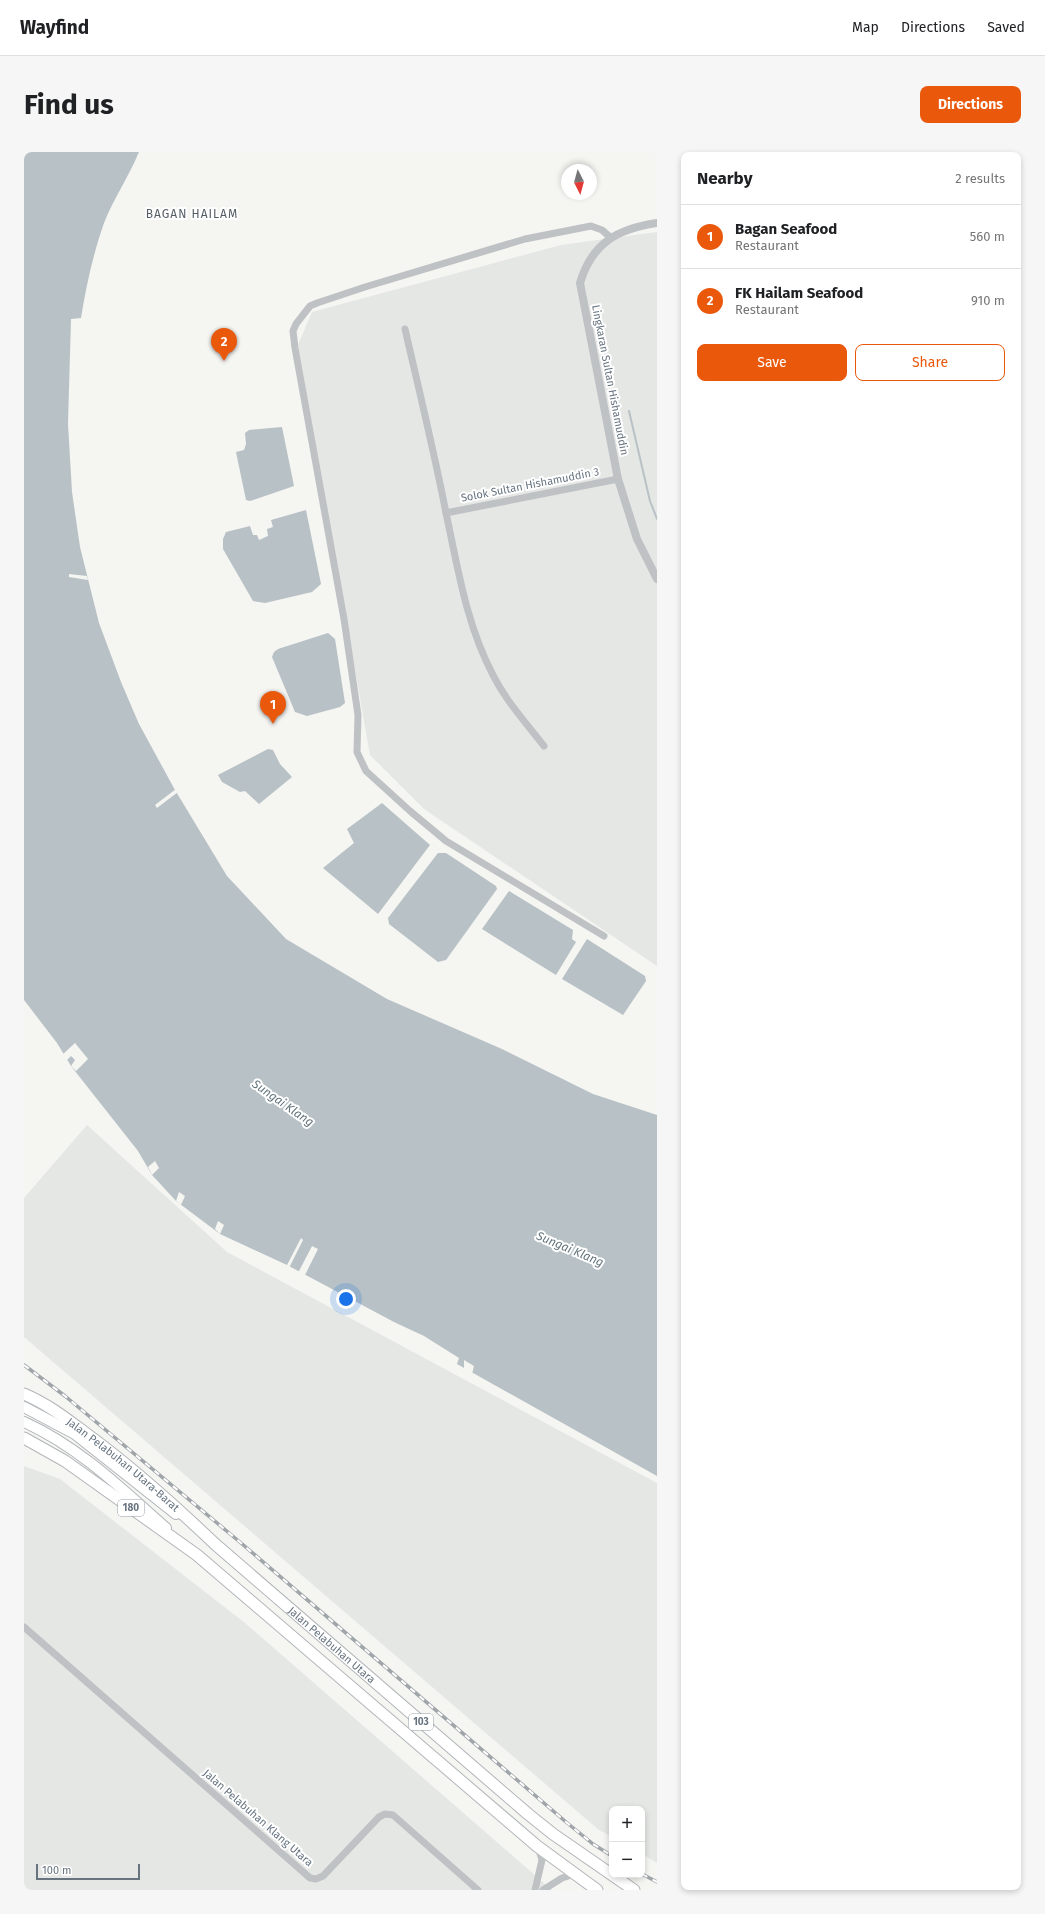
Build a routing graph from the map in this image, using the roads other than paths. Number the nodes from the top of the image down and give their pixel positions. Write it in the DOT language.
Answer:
graph roads {
  1 [pos="657,223"];
  2 [pos="610,237"];
  3 [pos="405,329"];
  4 [pos="618,479"];
  5 [pos="446,513"];
  6 [pos="657,579"];
  7 [pos="544,746"];
  8 [pos="604,936"];
  9 [pos="24,1394"];
  10 [pos="24,1407"];
  11 [pos="24,1422"];
  12 [pos="24,1438"];
  13 [pos="214,1544"];
  14 [pos="198,1555"];
  15 [pos="24,1627"];
  16 [pos="537,1846"];
  17 [pos="575,1874"];
  18 [pos="478,1890"];
  19 [pos="535,1890"];
  20 [pos="544,1890"];
  21 [pos="597,1890"];
  22 [pos="634,1890"];
  1 -- 2 [label="street, Lingkaran Sultan Hishamuddin"];
  2 -- 4 [label="street, Lingkaran Sultan Hishamuddin"];
  2 -- 8 [label="street"];
  3 -- 5 [label="street"];
  4 -- 5 [label="street, Solok Sultan Hishamuddin 3"];
  4 -- 6 [label="street, Lingkaran Sultan Hishamuddin"];
  5 -- 7 [label="street"];
  9 -- 13 [label="main road, Jalan Pelabuhan Utara-Barat / 180"];
  10 -- 13 [label="main road, Jalan Pelabuhan Utara / 103"];
  11 -- 14 [label="main road, Jalan Pelabuhan Utara / 103"];
  12 -- 14 [label="main road, 180"];
  13 -- 22 [label="main road, Jalan Pelabuhan Utara / 103"];
  14 -- 16 [label="main road, Jalan Pelabuhan Utara / 103"];
  15 -- 18 [label="street, Jalan Pelabuhan Klang Utara"];
  16 -- 17 [label="main road, Jalan Pelabuhan Utara / 103"];
  16 -- 19 [label="street"];
  17 -- 20 [label="street"];
  17 -- 21 [label="main road, Jalan Pelabuhan Utara / 103"];
}
